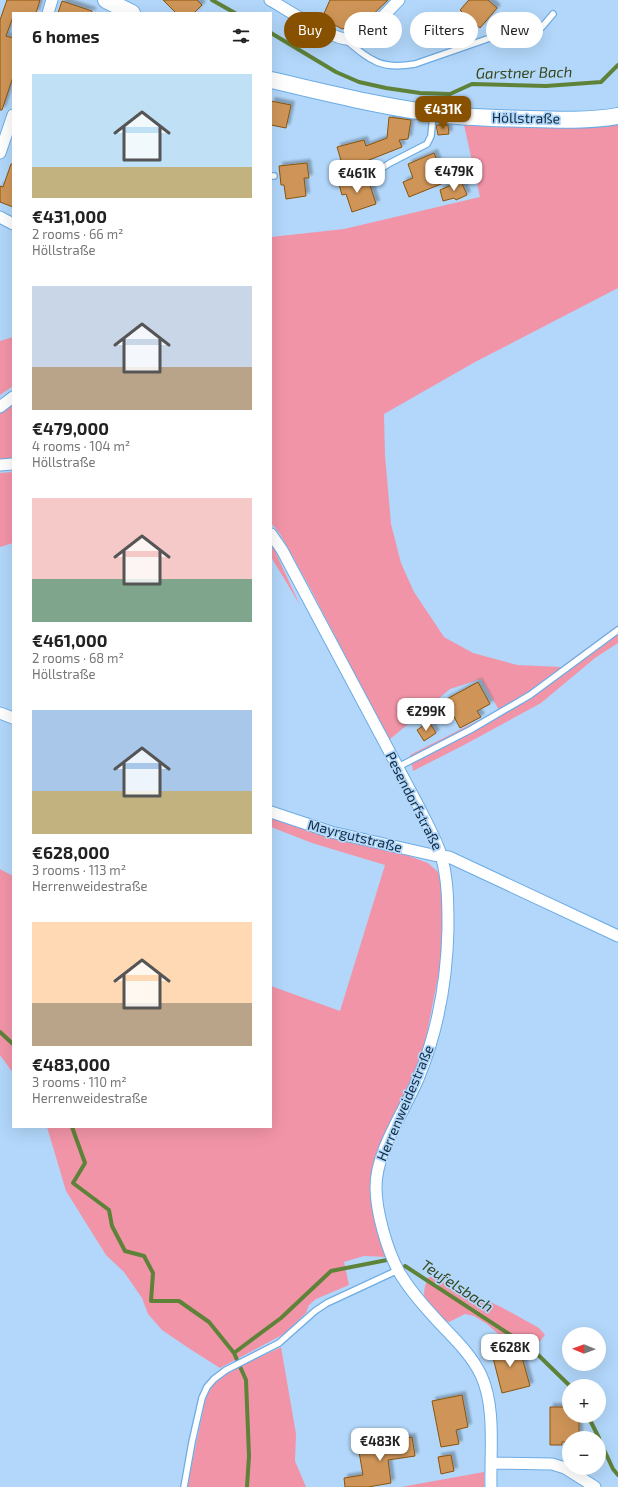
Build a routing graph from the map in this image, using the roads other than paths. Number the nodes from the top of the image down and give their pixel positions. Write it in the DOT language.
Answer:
graph roads {
  1 [pos="52,0"];
  2 [pos="270,0"];
  3 [pos="399,0"];
  4 [pos="110,1"];
  5 [pos="48,12"];
  6 [pos="130,12"];
  7 [pos="387,12"];
  8 [pos="554,14"];
  9 [pos="344,39"];
  10 [pos="355,48"];
  11 [pos="272,80"];
  12 [pos="434,114"];
  13 [pos="618,116"];
  14 [pos="12,118"];
  15 [pos="0,153"];
  16 [pos="367,178"];
  17 [pos="0,216"];
  18 [pos="12,223"];
  19 [pos="12,398"];
  20 [pos="0,407"];
  21 [pos="12,464"];
  22 [pos="0,465"];
  23 [pos="272,535"];
  24 [pos="618,630"];
  25 [pos="0,713"];
  26 [pos="12,718"];
  27 [pos="398,767"];
  28 [pos="272,812"];
  29 [pos="441,856"];
  30 [pos="618,936"];
  31 [pos="398,1270"];
  32 [pos="491,1463"];
  33 [pos="184,1487"];
  34 [pos="491,1487"];
  35 [pos="595,1487"];
  1 -- 5 [label="street"];
  2 -- 9 [label="street"];
  3 -- 7 [label="street"];
  4 -- 6 [label="street"];
  8 -- 10 [label="lane"];
  11 -- 12 [label="street, Höllstraße"];
  12 -- 13 [label="street, Höllstraße"];
  12 -- 16 [label="lane"];
  14 -- 15 [label="street"];
  17 -- 18 [label="street"];
  19 -- 20 [label="street"];
  21 -- 22 [label="street"];
  23 -- 27 [label="street, Pesendorfstraße"];
  24 -- 27 [label="lane"];
  25 -- 26 [label="street"];
  27 -- 29 [label="street, Pesendorfstraße"];
  28 -- 29 [label="street, Mayrgutstraße"];
  29 -- 30 [label="street, Pesendorfstraße"];
  29 -- 31 [label="street, Herrenweidestraße"];
  31 -- 32 [label="street, Herrenweidestraße"];
  31 -- 33 [label="lane"];
  32 -- 34 [label="street, Herrenweidestraße"];
  32 -- 35 [label="street"];
}
